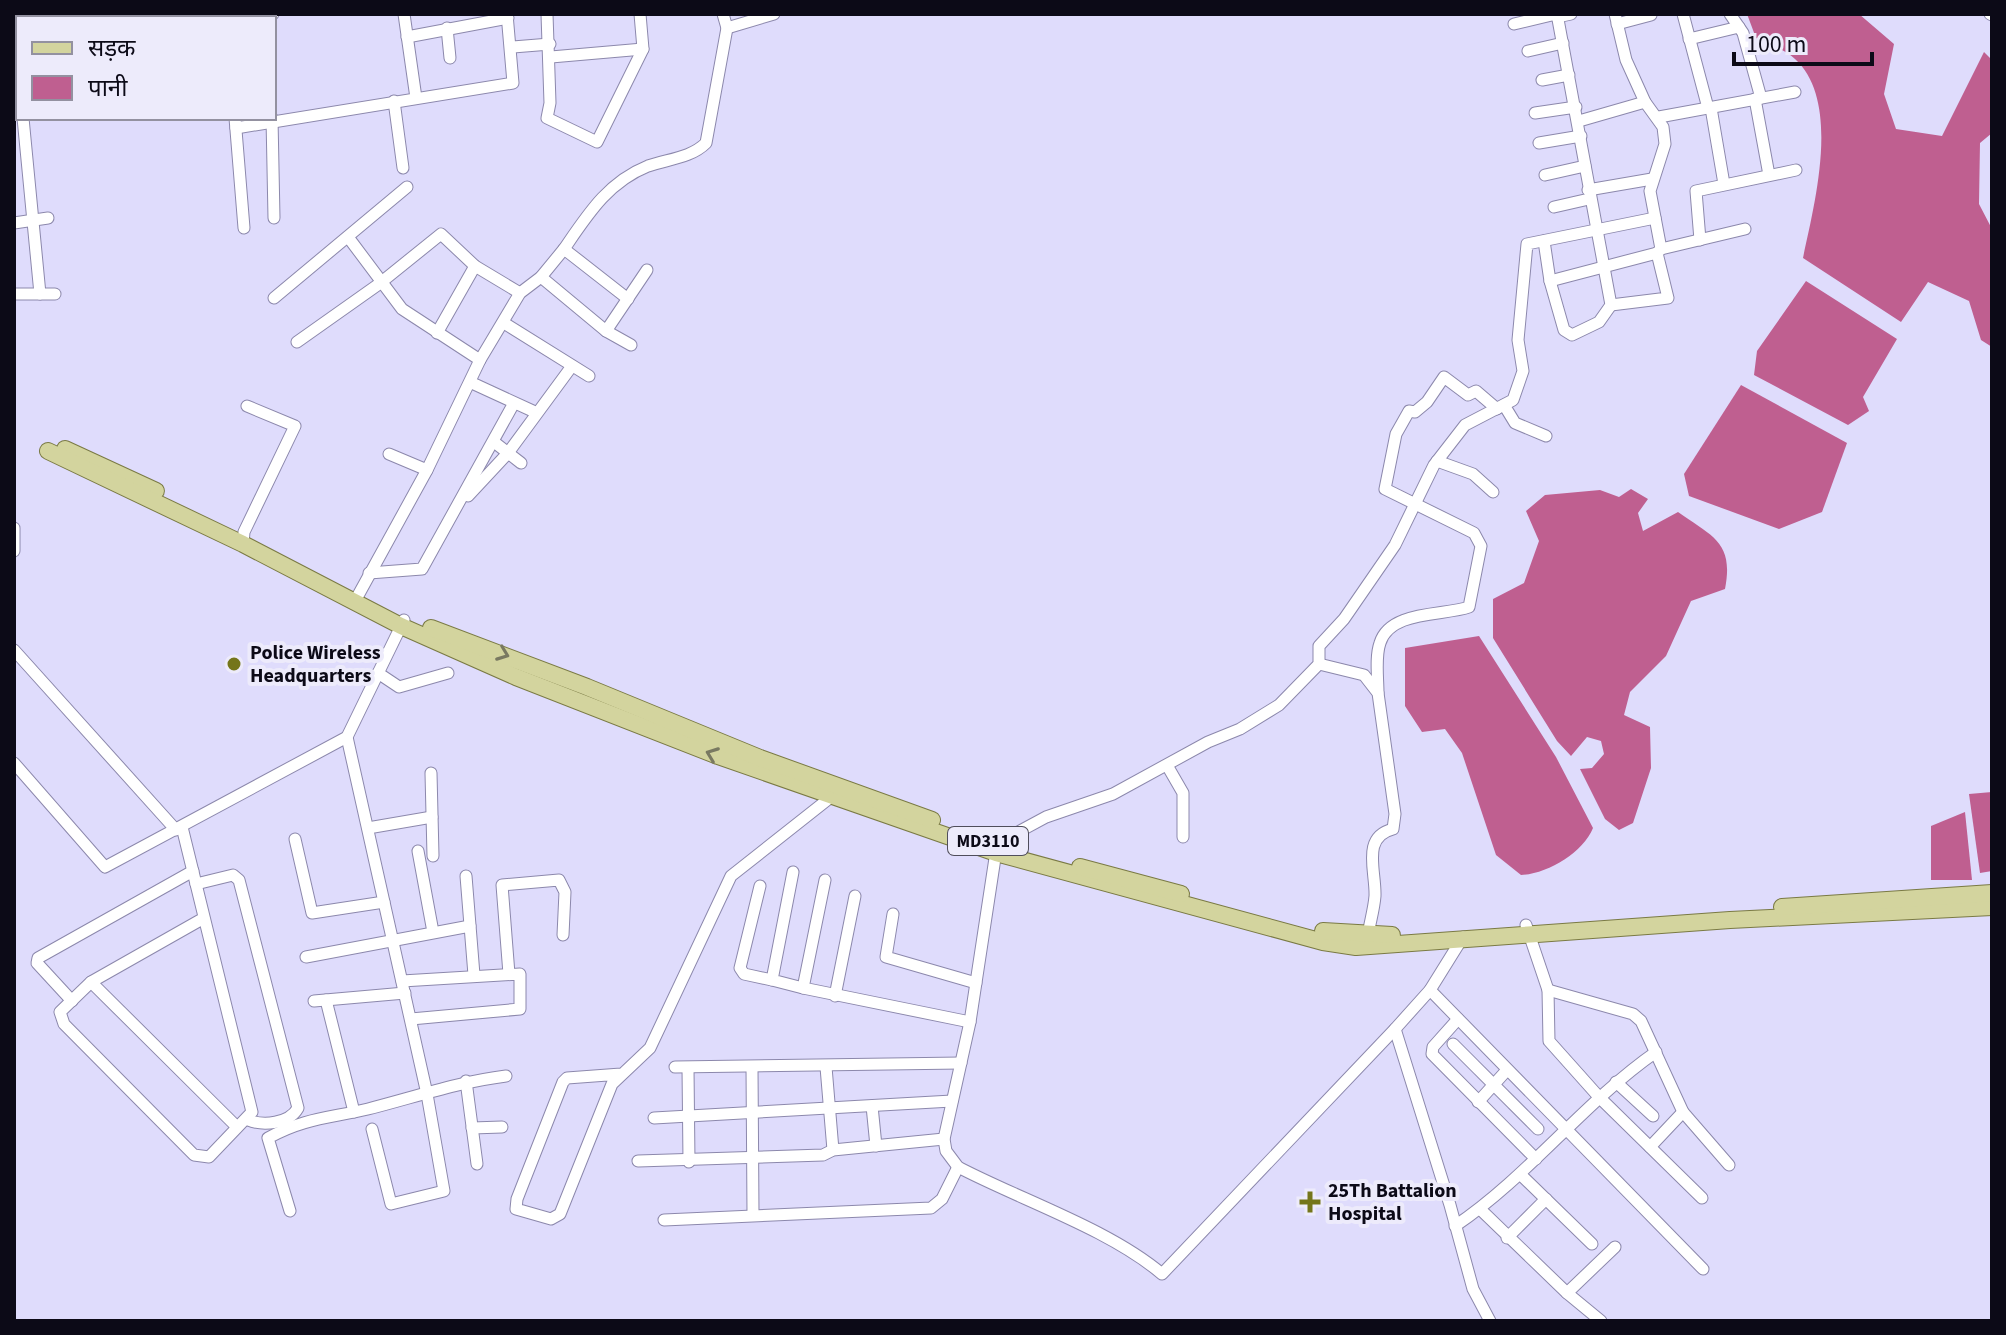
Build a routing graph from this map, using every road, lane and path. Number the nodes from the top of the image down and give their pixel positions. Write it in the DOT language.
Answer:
graph roads {
  1 [pos="404,14"];
  2 [pos="547,14"];
  3 [pos="640,14"];
  4 [pos="723,14"];
  5 [pos="774,14"];
  6 [pos="1571,14"];
  7 [pos="1683,14"];
  8 [pos="1730,14"];
  9 [pos="1557,15"];
  10 [pos="1651,15"];
  11 [pos="508,16"];
  12 [pos="1616,19"];
  13 [pos="1514,24"];
  14 [pos="1739,27"];
  15 [pos="447,28"];
  16 [pos="727,28"];
  17 [pos="407,37"];
  18 [pos="1689,39"];
  19 [pos="1563,43"];
  20 [pos="513,47"];
  21 [pos="643,49"];
  22 [pos="550,51"];
  23 [pos="1528,51"];
  24 [pos="450,58"];
  25 [pos="1569,75"];
  26 [pos="1542,80"];
  27 [pos="1795,92"];
  28 [pos="416,98"];
  29 [pos="1758,99"];
  30 [pos="394,101"];
  31 [pos="1645,102"];
  32 [pos="1576,107"];
  33 [pos="1709,108"];
  34 [pos="1535,113"];
  35 [pos="1659,117"];
  36 [pos="276,119"];
  37 [pos="23,120"];
  38 [pos="272,120"];
  39 [pos="1579,121"];
  40 [pos="235,123"];
  41 [pos="1581,136"];
  42 [pos="1539,143"];
  43 [pos="1585,166"];
  44 [pos="403,168"];
  45 [pos="1796,170"];
  46 [pos="1545,175"];
  47 [pos="1769,175"];
  48 [pos="1652,179"];
  49 [pos="1724,184"];
  50 [pos="407,187"];
  51 [pos="1589,195"];
  52 [pos="1554,207"];
  53 [pos="48,218"];
  54 [pos="274,218"];
  55 [pos="1655,218"];
  56 [pos="34,220"];
  57 [pos="14,223"];
  58 [pos="244,228"];
  59 [pos="1745,229"];
  60 [pos="1594,232"];
  61 [pos="348,237"];
  62 [pos="1700,240"];
  63 [pos="1544,241"];
  64 [pos="564,249"];
  65 [pos="1659,251"];
  66 [pos="475,266"];
  67 [pos="1605,267"];
  68 [pos="647,270"];
  69 [pos="541,277"];
  70 [pos="1550,281"];
  71 [pos="379,284"];
  72 [pos="520,293"];
  73 [pos="40,294"];
  74 [pos="55,294"];
  75 [pos="15,298"];
  76 [pos="274,298"];
  77 [pos="628,299"];
  78 [pos="1611,305"];
  79 [pos="504,323"];
  80 [pos="606,331"];
  81 [pos="437,333"];
  82 [pos="297,342"];
  83 [pos="631,345"];
  84 [pos="480,360"];
  85 [pos="572,366"];
  86 [pos="589,376"];
  87 [pos="472,383"];
  88 [pos="514,403"];
  89 [pos="247,406"];
  90 [pos="1501,407"];
  91 [pos="535,412"];
  92 [pos="1546,436"];
  93 [pos="494,442"];
  94 [pos="50,448"];
  95 [pos="508,453"];
  96 [pos="389,454"];
  97 [pos="1437,461"];
  98 [pos="521,463"];
  99 [pos="427,470"];
  100 [pos="1493,492"];
  101 [pos="1414,506"];
  102 [pos="457,508"];
  103 [pos="14,528"];
  104 [pos="244,538"];
  105 [pos="14,551"];
  106 [pos="369,573"];
  107 [pos="357,597"];
  108 [pos="403,622"];
  109 [pos="14,650"];
  110 [pos="1319,664"];
  111 [pos="378,673"];
  112 [pos="448,673"];
  113 [pos="1378,693"];
  114 [pos="347,737"];
  115 [pos="14,763"];
  116 [pos="1168,767"];
  117 [pos="431,773"];
  118 [pos="831,797"];
  119 [pos="432,817"];
  120 [pos="368,828"];
  121 [pos="179,829"];
  122 [pos="1183,837"];
  123 [pos="295,839"];
  124 [pos="996,847"];
  125 [pos="418,851"];
  126 [pos="433,856"];
  127 [pos="193,871"];
  128 [pos="793,872"];
  129 [pos="466,876"];
  130 [pos="825,880"];
  131 [pos="196,884"];
  132 [pos="760,886"];
  133 [pos="1992,893"];
  134 [pos="855,896"];
  135 [pos="384,902"];
  136 [pos="1992,907"];
  137 [pos="893,914"];
  138 [pos="204,918"];
  139 [pos="470,926"];
  140 [pos="1527,930"];
  141 [pos="433,932"];
  142 [pos="563,935"];
  143 [pos="1368,935"];
  144 [pos="1463,937"];
  145 [pos="393,940"];
  146 [pos="306,957"];
  147 [pos="509,974"];
  148 [pos="474,975"];
  149 [pos="772,980"];
  150 [pos="402,981"];
  151 [pos="91,982"];
  152 [pos="976,983"];
  153 [pos="803,988"];
  154 [pos="1430,990"];
  155 [pos="1548,990"];
  156 [pos="405,993"];
  157 [pos="835,996"];
  158 [pos="72,1001"];
  159 [pos="411,1019"];
  160 [pos="1458,1019"];
  161 [pos="970,1022"];
  162 [pos="1395,1029"];
  163 [pos="1453,1044"];
  164 [pos="1656,1052"];
  165 [pos="961,1063"];
  166 [pos="675,1067"];
  167 [pos="752,1067"];
  168 [pos="826,1067"];
  169 [pos="688,1068"];
  170 [pos="1507,1070"];
  171 [pos="621,1074"];
  172 [pos="506,1076"];
  173 [pos="466,1081"];
  174 [pos="1616,1082"];
  175 [pos="1494,1085"];
  176 [pos="427,1094"];
  177 [pos="1599,1097"];
  178 [pos="952,1101"];
  179 [pos="1478,1102"];
  180 [pos="872,1106"];
  181 [pos="828,1108"];
  182 [pos="354,1112"];
  183 [pos="1683,1112"];
  184 [pos="752,1113"];
  185 [pos="1653,1116"];
  186 [pos="688,1117"];
  187 [pos="654,1118"];
  188 [pos="248,1120"];
  189 [pos="237,1127"];
  190 [pos="502,1127"];
  191 [pos="472,1128"];
  192 [pos="372,1129"];
  193 [pos="1538,1129"];
  194 [pos="1567,1129"];
  195 [pos="944,1139"];
  196 [pos="876,1146"];
  197 [pos="1650,1147"];
  198 [pos="833,1150"];
  199 [pos="753,1158"];
  200 [pos="1536,1159"];
  201 [pos="638,1161"];
  202 [pos="689,1162"];
  203 [pos="477,1164"];
  204 [pos="1729,1165"];
  205 [pos="958,1167"];
  206 [pos="1520,1174"];
  207 [pos="1702,1198"];
  208 [pos="1546,1199"];
  209 [pos="1480,1209"];
  210 [pos="290,1211"];
  211 [pos="753,1214"];
  212 [pos="664,1220"];
  213 [pos="1455,1226"];
  214 [pos="1507,1238"];
  215 [pos="1592,1244"];
  216 [pos="1615,1247"];
  217 [pos="1703,1269"];
  218 [pos="1567,1293"];
  219 [pos="1490,1321"];
  220 [pos="1601,1321"];
  1 -- 17 [label="street"];
  2 -- 22 [label="street"];
  3 -- 21 [label="street"];
  4 -- 16 [label="street"];
  5 -- 16 [label="street"];
  6 -- 9 [label="street"];
  7 -- 18 [label="street"];
  8 -- 14 [label="street"];
  9 -- 13 [label="street"];
  9 -- 19 [label="street"];
  10 -- 12 [label="street"];
  11 -- 15 [label="street"];
  11 -- 20 [label="street"];
  12 -- 31 [label="street"];
  14 -- 18 [label="street"];
  14 -- 29 [label="street"];
  15 -- 17 [label="street"];
  15 -- 24 [label="street"];
  16 -- 64 [label="street"];
  17 -- 28 [label="street"];
  18 -- 33 [label="street"];
  19 -- 23 [label="street"];
  19 -- 25 [label="street"];
  20 -- 22 [label="street"];
  20 -- 28 [label="street"];
  21 -- 22 [label="street"];
  21 -- 22 [label="street"];
  25 -- 26 [label="street"];
  25 -- 32 [label="street"];
  27 -- 29 [label="street"];
  28 -- 30 [label="street"];
  29 -- 33 [label="street"];
  29 -- 47 [label="street"];
  30 -- 36 [label="street"];
  30 -- 44 [label="street"];
  31 -- 35 [label="street"];
  31 -- 39 [label="street"];
  32 -- 34 [label="street"];
  32 -- 39 [label="street"];
  33 -- 35 [label="street"];
  33 -- 49 [label="street"];
  35 -- 48 [label="street"];
  37 -- 56 [label="street"];
  38 -- 40 [label="street"];
  38 -- 54 [label="street"];
  39 -- 41 [label="street"];
  40 -- 58 [label="street"];
  41 -- 42 [label="street"];
  41 -- 43 [label="street"];
  43 -- 46 [label="street"];
  43 -- 51 [label="street"];
  45 -- 47 [label="street"];
  47 -- 49 [label="street"];
  48 -- 51 [label="street"];
  48 -- 55 [label="street"];
  49 -- 62 [label="street"];
  50 -- 61 [label="street"];
  51 -- 52 [label="street"];
  51 -- 60 [label="street"];
  53 -- 56 [label="street"];
  55 -- 60 [label="street"];
  55 -- 65 [label="street"];
  56 -- 57 [label="street"];
  56 -- 73 [label="street"];
  59 -- 62 [label="street"];
  60 -- 63 [label="street"];
  60 -- 67 [label="street"];
  61 -- 71 [label="street"];
  61 -- 76 [label="street"];
  62 -- 65 [label="street"];
  63 -- 70 [label="street"];
  63 -- 90 [label="street"];
  64 -- 69 [label="street"];
  64 -- 77 [label="street"];
  65 -- 67 [label="street"];
  65 -- 78 [label="street"];
  66 -- 71 [label="street"];
  66 -- 72 [label="street"];
  66 -- 81 [label="street"];
  67 -- 70 [label="street"];
  67 -- 78 [label="street"];
  68 -- 77 [label="street"];
  69 -- 72 [label="street"];
  69 -- 80 [label="street"];
  70 -- 78 [label="street"];
  71 -- 81 [label="street"];
  71 -- 82 [label="street"];
  72 -- 79 [label="street"];
  73 -- 74 [label="street"];
  73 -- 75 [label="street"];
  77 -- 80 [label="street"];
  79 -- 84 [label="street"];
  79 -- 85 [label="street"];
  80 -- 83 [label="street"];
  81 -- 84 [label="street"];
  84 -- 87 [label="street"];
  85 -- 86 [label="street"];
  85 -- 91 [label="street"];
  87 -- 88 [label="street"];
  87 -- 99 [label="street"];
  88 -- 91 [label="street"];
  88 -- 93 [label="street"];
  89 -- 104 [label="street"];
  90 -- 92 [label="street"];
  90 -- 97 [label="street"];
  90 -- 101 [label="street"];
  91 -- 95 [label="street"];
  93 -- 95 [label="street"];
  93 -- 102 [label="street"];
  94 -- 104 [label="main road, MD3110"];
  95 -- 98 [label="street"];
  95 -- 102 [label="street"];
  96 -- 99 [label="street"];
  97 -- 100 [label="street"];
  97 -- 101 [label="street"];
  99 -- 106 [label="street"];
  101 -- 110 [label="street"];
  101 -- 113 [label="street"];
  102 -- 106 [label="street"];
  103 -- 105 [label="street"];
  104 -- 107 [label="main road, MD3110"];
  106 -- 107 [label="street"];
  107 -- 108 [label="main road, MD3110"];
  108 -- 111 [label="street"];
  118 -- 108 [label="main road, MD3110, one-way"];
  108 -- 124 [label="main road, MD3110, one-way"];
  109 -- 121 [label="street"];
  110 -- 113 [label="street"];
  110 -- 116 [label="street"];
  111 -- 112 [label="street"];
  111 -- 114 [label="street"];
  113 -- 143 [label="street"];
  114 -- 120 [label="street"];
  114 -- 121 [label="street"];
  115 -- 121 [label="street"];
  116 -- 122 [label="street"];
  116 -- 124 [label="street"];
  117 -- 119 [label="street"];
  118 -- 124 [label="main road, MD3110"];
  118 -- 171 [label="street"];
  119 -- 120 [label="street"];
  119 -- 126 [label="street"];
  120 -- 135 [label="street"];
  121 -- 127 [label="street"];
  123 -- 135 [label="street"];
  124 -- 143 [label="main road, MD3110"];
  124 -- 144 [label="main road, MD3110"];
  124 -- 152 [label="street"];
  125 -- 141 [label="street"];
  127 -- 131 [label="street"];
  127 -- 158 [label="street"];
  128 -- 149 [label="street"];
  129 -- 139 [label="street"];
  130 -- 153 [label="street"];
  131 -- 138 [label="street"];
  131 -- 188 [label="street"];
  132 -- 149 [label="street"];
  133 -- 140 [label="main road, MD3110"];
  134 -- 157 [label="street"];
  135 -- 145 [label="street"];
  136 -- 140 [label="main road, MD3110"];
  137 -- 152 [label="street"];
  138 -- 151 [label="street"];
  138 -- 188 [label="street"];
  139 -- 141 [label="street"];
  139 -- 148 [label="street"];
  140 -- 144 [label="main road, MD3110"];
  140 -- 155 [label="street"];
  141 -- 145 [label="street"];
  142 -- 147 [label="street"];
  143 -- 144 [label="main road, MD3110"];
  144 -- 154 [label="street"];
  145 -- 146 [label="street"];
  145 -- 150 [label="street"];
  147 -- 148 [label="street"];
  147 -- 159 [label="street"];
  148 -- 150 [label="street"];
  149 -- 153 [label="street"];
  150 -- 156 [label="street"];
  151 -- 158 [label="street"];
  151 -- 189 [label="street"];
  152 -- 161 [label="street"];
  153 -- 157 [label="street"];
  154 -- 160 [label="street"];
  154 -- 162 [label="street"];
  155 -- 164 [label="street"];
  155 -- 177 [label="street"];
  156 -- 159 [label="street"];
  156 -- 182 [label="street"];
  157 -- 161 [label="street"];
  158 -- 189 [label="street"];
  159 -- 176 [label="street"];
  160 -- 170 [label="street"];
  160 -- 179 [label="street"];
  161 -- 165 [label="street"];
  162 -- 205 [label="street"];
  162 -- 213 [label="street"];
  163 -- 175 [label="street"];
  164 -- 174 [label="street"];
  164 -- 183 [label="street"];
  165 -- 168 [label="street"];
  165 -- 178 [label="street"];
  166 -- 169 [label="street"];
  167 -- 168 [label="street"];
  167 -- 169 [label="street"];
  167 -- 184 [label="street"];
  168 -- 181 [label="street"];
  169 -- 186 [label="street"];
  170 -- 175 [label="street"];
  170 -- 194 [label="street"];
  171 -- 171 [label="street"];
  172 -- 173 [label="street"];
  173 -- 176 [label="street"];
  173 -- 191 [label="street"];
  174 -- 177 [label="street"];
  174 -- 185 [label="street"];
  175 -- 179 [label="street"];
  175 -- 193 [label="street"];
  176 -- 182 [label="street"];
  176 -- 192 [label="street"];
  177 -- 194 [label="street"];
  177 -- 197 [label="street"];
  178 -- 180 [label="street"];
  178 -- 195 [label="street"];
  179 -- 200 [label="street"];
  180 -- 181 [label="street"];
  180 -- 196 [label="street"];
  181 -- 184 [label="street"];
  181 -- 198 [label="street"];
  182 -- 210 [label="street"];
  183 -- 197 [label="street"];
  183 -- 204 [label="street"];
  184 -- 186 [label="street"];
  184 -- 199 [label="street"];
  186 -- 187 [label="street"];
  186 -- 202 [label="street"];
  188 -- 189 [label="street"];
  190 -- 191 [label="street"];
  191 -- 203 [label="street"];
  194 -- 200 [label="street"];
  194 -- 217 [label="street"];
  195 -- 196 [label="street"];
  195 -- 205 [label="street"];
  196 -- 198 [label="street"];
  197 -- 207 [label="street"];
  198 -- 199 [label="street"];
  199 -- 202 [label="street"];
  199 -- 211 [label="street"];
  200 -- 206 [label="street"];
  201 -- 202 [label="street"];
  205 -- 211 [label="street"];
  206 -- 208 [label="street"];
  206 -- 209 [label="street"];
  208 -- 214 [label="street"];
  208 -- 215 [label="street"];
  209 -- 213 [label="street"];
  209 -- 214 [label="street"];
  211 -- 212 [label="street"];
  213 -- 219 [label="street"];
  214 -- 218 [label="street"];
  216 -- 218 [label="street"];
  218 -- 220 [label="street"];
}
